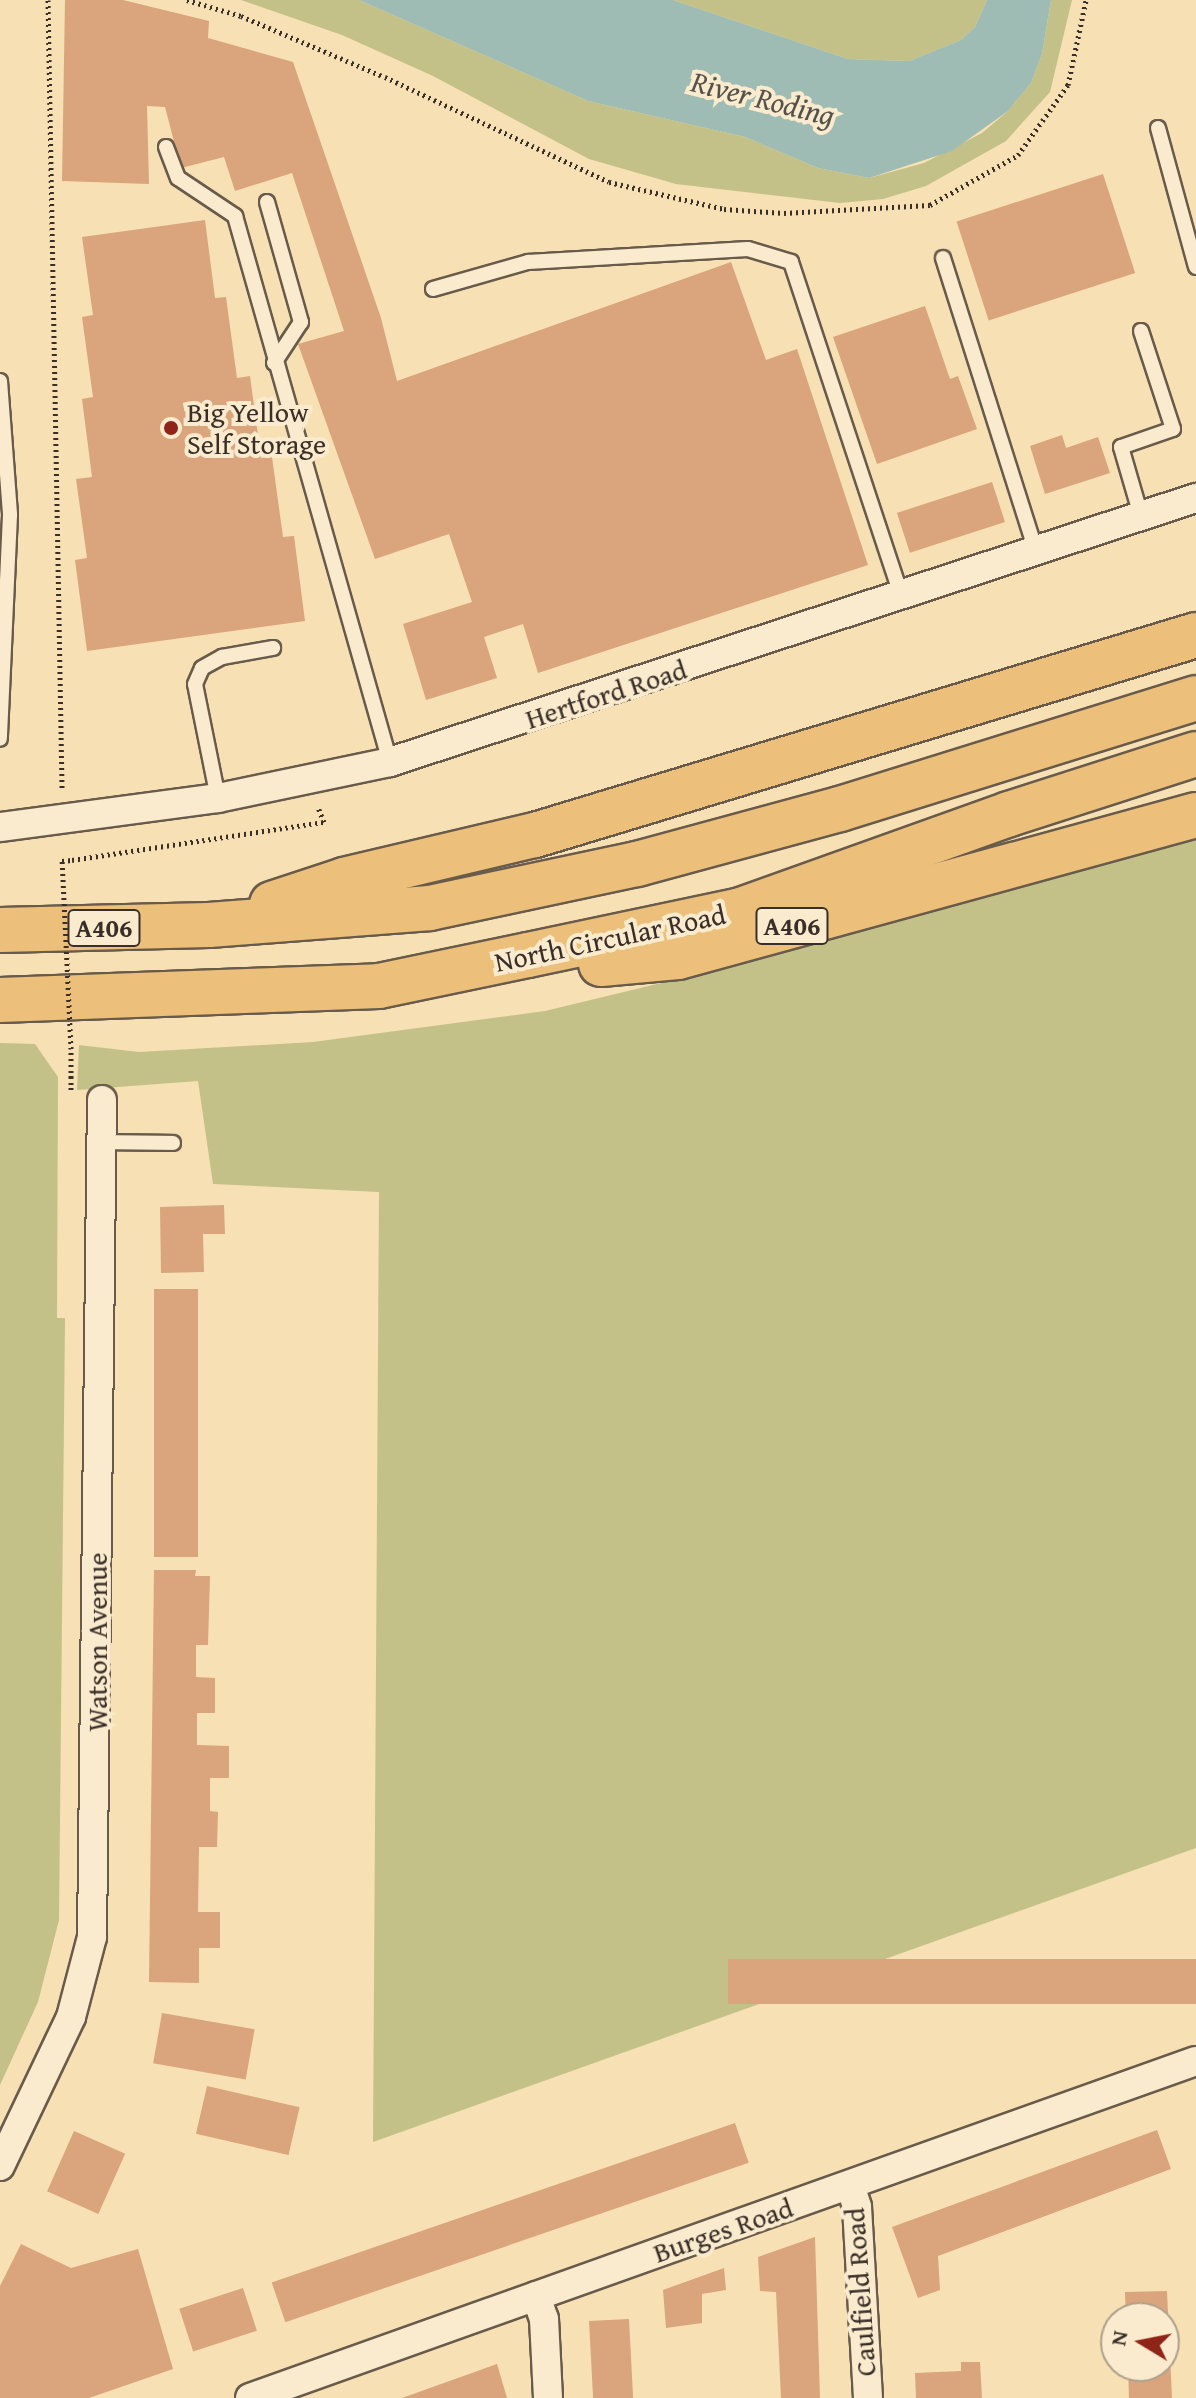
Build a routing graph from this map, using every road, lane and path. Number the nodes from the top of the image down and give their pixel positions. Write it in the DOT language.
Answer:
graph roads {
  1 [pos="48,0"];
  2 [pos="187,0"];
  3 [pos="1086,0"];
  4 [pos="1158,128"];
  5 [pos="166,147"];
  6 [pos="267,202"];
  7 [pos="943,258"];
  8 [pos="1196,267"];
  9 [pos="433,289"];
  10 [pos="1141,331"];
  11 [pos="274,363"];
  12 [pos="0,381"];
  13 [pos="1196,498"];
  14 [pos="1141,516"];
  15 [pos="1036,552"];
  16 [pos="901,595"];
  17 [pos="1196,635"];
  18 [pos="273,648"];
  19 [pos="1196,698"];
  20 [pos="0,739"];
  21 [pos="1196,754"];
  22 [pos="390,762"];
  23 [pos="218,798"];
  24 [pos="1196,815"];
  25 [pos="63,823"];
  26 [pos="316,824"];
  27 [pos="0,827"];
  28 [pos="209,925"];
  29 [pos="0,930"];
  30 [pos="379,986"];
  31 [pos="0,1000"];
  32 [pos="71,1049"];
  33 [pos="102,1100"];
  34 [pos="102,1142"];
  35 [pos="173,1143"];
  36 [pos="1196,2061"];
  37 [pos="0,2166"];
  38 [pos="850,2185"];
  39 [pos="536,2296"];
  40 [pos="250,2398"];
  41 [pos="548,2398"];
  42 [pos="868,2398"];
  1 -- 25 [label="path"];
  2 -- 3 [label="path"];
  4 -- 8 [label="lane"];
  5 -- 11 [label="lane"];
  6 -- 11 [label="lane"];
  7 -- 15 [label="lane"];
  9 -- 16 [label="lane"];
  10 -- 14 [label="lane"];
  11 -- 22 [label="lane"];
  12 -- 20 [label="lane"];
  13 -- 14 [label="street, Hertford Road"];
  14 -- 15 [label="street, Hertford Road"];
  15 -- 16 [label="street, Hertford Road"];
  16 -- 22 [label="street, Hertford Road"];
  17 -- 28 [label="highway, A406"];
  18 -- 23 [label="lane"];
  19 -- 28 [label="highway, A406"];
  21 -- 30 [label="highway, North Circular Road / A406"];
  22 -- 23 [label="street, Hertford Road"];
  23 -- 25 [label="street, Hertford Road"];
  24 -- 30 [label="highway, A406"];
  25 -- 27 [label="street, Hertford Road"];
  26 -- 32 [label="path, bridge"];
  28 -- 29 [label="highway, A406"];
  30 -- 31 [label="highway, North Circular Road / A406"];
  33 -- 34 [label="street, Watson Avenue"];
  34 -- 35 [label="lane"];
  34 -- 37 [label="street, Watson Avenue"];
  36 -- 38 [label="street, Burges Road"];
  38 -- 39 [label="street, Burges Road"];
  38 -- 42 [label="street, Caulfield Road"];
  39 -- 40 [label="street, Burges Road"];
  39 -- 41 [label="street"];
}
